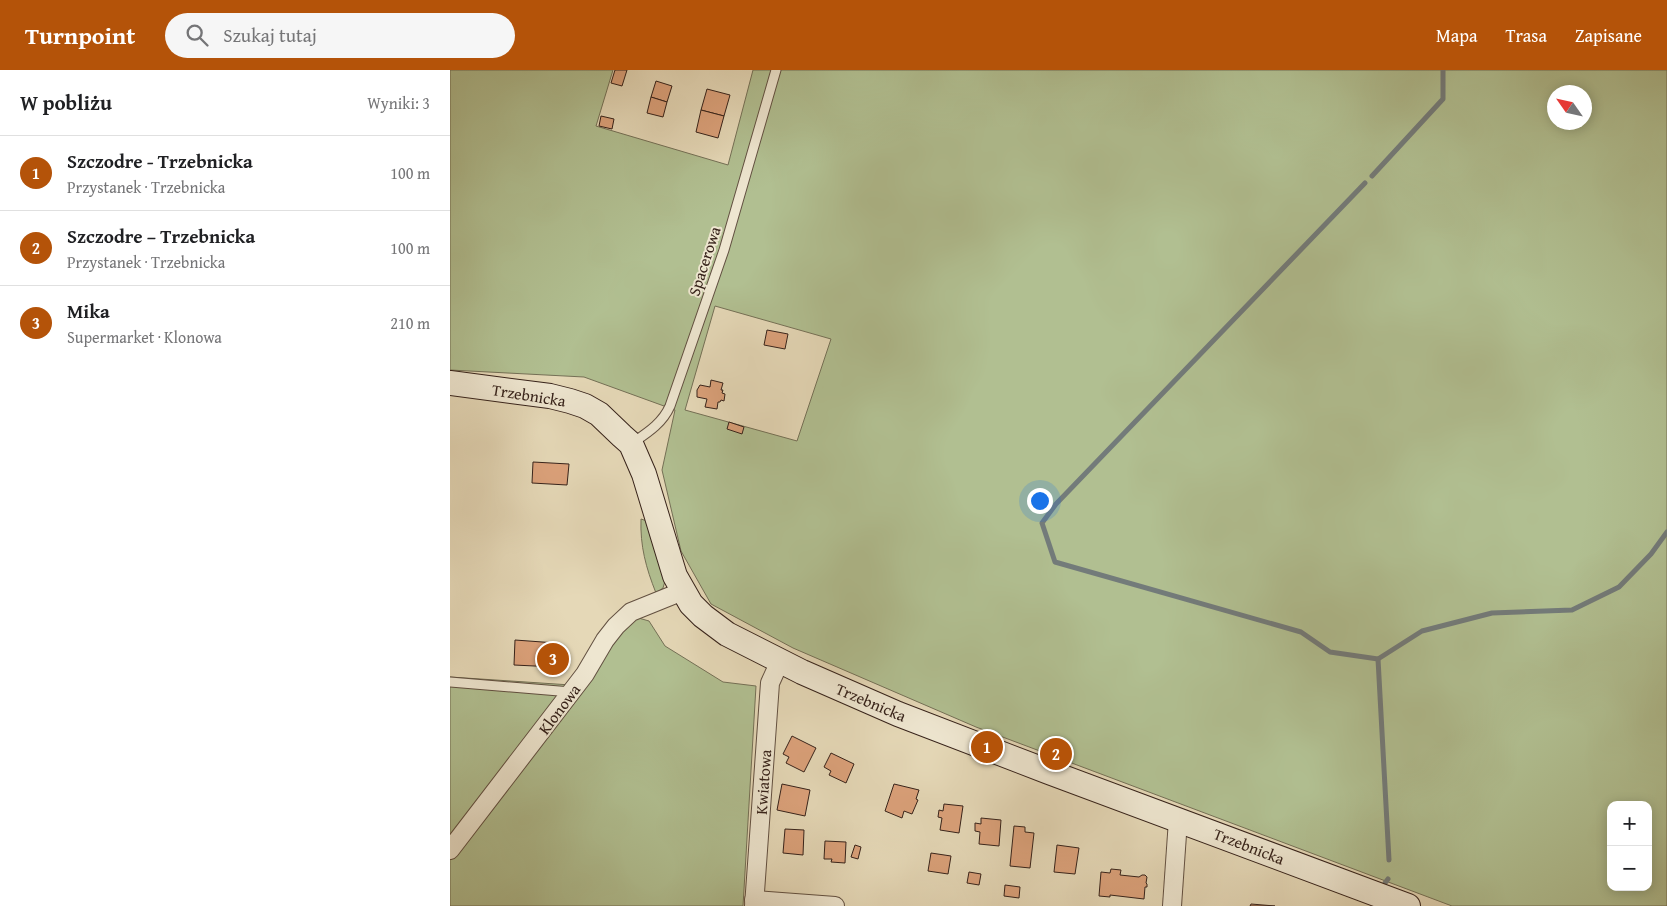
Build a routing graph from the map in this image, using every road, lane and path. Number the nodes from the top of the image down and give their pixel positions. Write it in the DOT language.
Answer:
graph roads {
  1 [pos="776,70"];
  2 [pos="450,383"];
  3 [pos="631,444"];
  4 [pos="683,591"];
  5 [pos="780,661"];
  6 [pos="450,682"];
  7 [pos="571,692"];
  8 [pos="1178,820"];
  9 [pos="450,850"];
  10 [pos="1382,901"];
  11 [pos="754,903"];
  12 [pos="835,906"];
  13 [pos="1172,906"];
  14 [pos="1408,906"];
  1 -- 3 [label="lane, Spacerowa"];
  2 -- 3 [label="street, Trzebnicka"];
  3 -- 4 [label="street, Trzebnicka"];
  4 -- 5 [label="street, Trzebnicka"];
  4 -- 7 [label="street, Klonowa"];
  5 -- 8 [label="street, Trzebnicka"];
  5 -- 11 [label="street, Kwiatowa"];
  6 -- 7 [label="lane"];
  7 -- 9 [label="street, Klonowa"];
  8 -- 10 [label="street, Trzebnicka"];
  8 -- 13 [label="street"];
  10 -- 14 [label="street, Trzebnicka"];
  11 -- 12 [label="street"];
}
